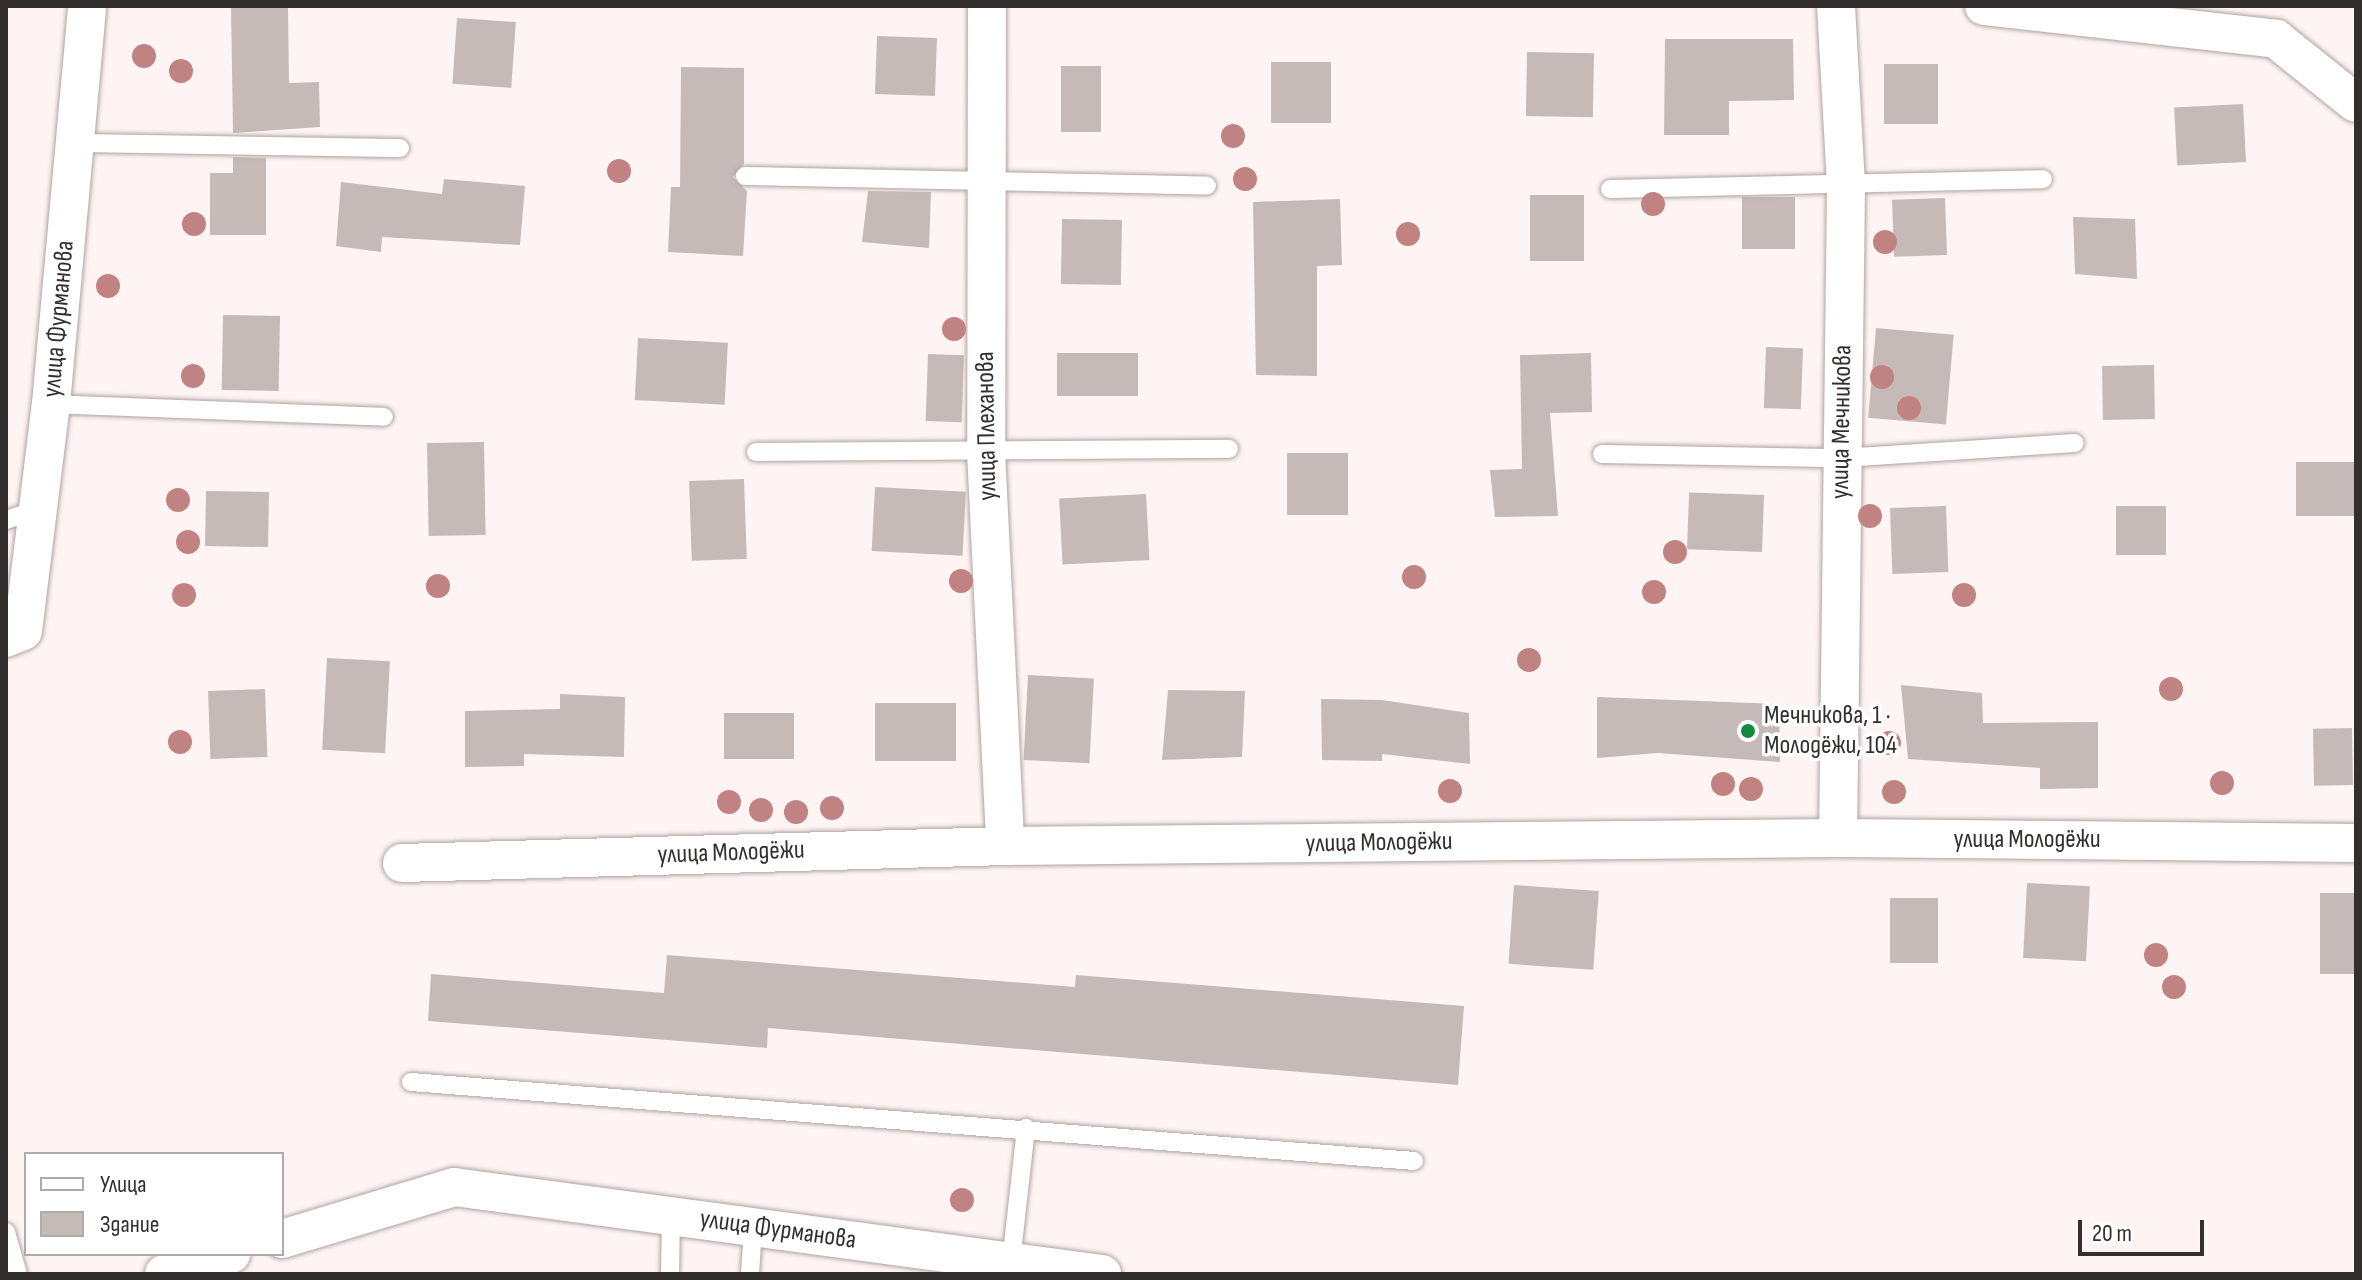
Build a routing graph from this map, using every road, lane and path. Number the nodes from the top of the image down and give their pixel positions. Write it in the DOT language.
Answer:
graph roads {
  1 [pos="87,6"];
  2 [pos="987,6"];
  3 [pos="1836,6"];
  4 [pos="1984,6"];
  5 [pos="2356,103"];
  6 [pos="75,143"];
  7 [pos="400,148"];
  8 [pos="745,176"];
  9 [pos="2043,179"];
  10 [pos="983,180"];
  11 [pos="1207,186"];
  12 [pos="1846,187"];
  13 [pos="1610,189"];
  14 [pos="51,404"];
  15 [pos="384,417"];
  16 [pos="2075,443"];
  17 [pos="1229,449"];
  18 [pos="986,451"];
  19 [pos="756,452"];
  20 [pos="1602,454"];
  21 [pos="1842,458"];
  22 [pos="21,515"];
  23 [pos="15,634"];
  24 [pos="1838,838"];
  25 [pos="2356,843"];
  26 [pos="1005,846"];
  27 [pos="402,863"];
  28 [pos="411,1082"];
  29 [pos="1026,1128"];
  30 [pos="1414,1161"];
  31 [pos="671,1216"];
  32 [pos="753,1227"];
  33 [pos="6,1232"];
  34 [pos="284,1238"];
  35 [pos="224,1256"];
  36 [pos="1011,1262"];
  37 [pos="18,1274"];
  38 [pos="164,1274"];
  39 [pos="670,1274"];
  40 [pos="750,1274"];
  41 [pos="1102,1274"];
  1 -- 6 [label="street, улица Фурманова"];
  2 -- 10 [label="street, улица Плеханова"];
  3 -- 12 [label="street, улица Мечникова"];
  4 -- 5 [label="street"];
  6 -- 7 [label="lane"];
  6 -- 14 [label="street, улица Фурманова"];
  8 -- 10 [label="lane"];
  9 -- 12 [label="lane"];
  10 -- 11 [label="lane"];
  10 -- 18 [label="street, улица Плеханова"];
  12 -- 13 [label="lane"];
  12 -- 21 [label="street, улица Мечникова"];
  14 -- 15 [label="lane"];
  14 -- 22 [label="street, улица Фурманова"];
  16 -- 21 [label="lane"];
  17 -- 18 [label="lane"];
  18 -- 19 [label="lane"];
  18 -- 26 [label="street, улица Плеханова"];
  20 -- 21 [label="lane"];
  21 -- 24 [label="street, улица Мечникова"];
  22 -- 23 [label="street, улица Фурманова"];
  24 -- 25 [label="street, улица Молодёжи"];
  24 -- 26 [label="street, улица Молодёжи"];
  26 -- 27 [label="street, улица Молодёжи"];
  28 -- 29 [label="lane"];
  29 -- 30 [label="lane"];
  29 -- 36 [label="lane"];
  31 -- 32 [label="street, улица Фурманова"];
  31 -- 34 [label="street, улица Фурманова"];
  31 -- 39 [label="lane"];
  32 -- 36 [label="street, улица Фурманова"];
  32 -- 40 [label="lane"];
  33 -- 37 [label="lane"];
  35 -- 38 [label="street"];
  36 -- 41 [label="street, улица Фурманова"];
}
